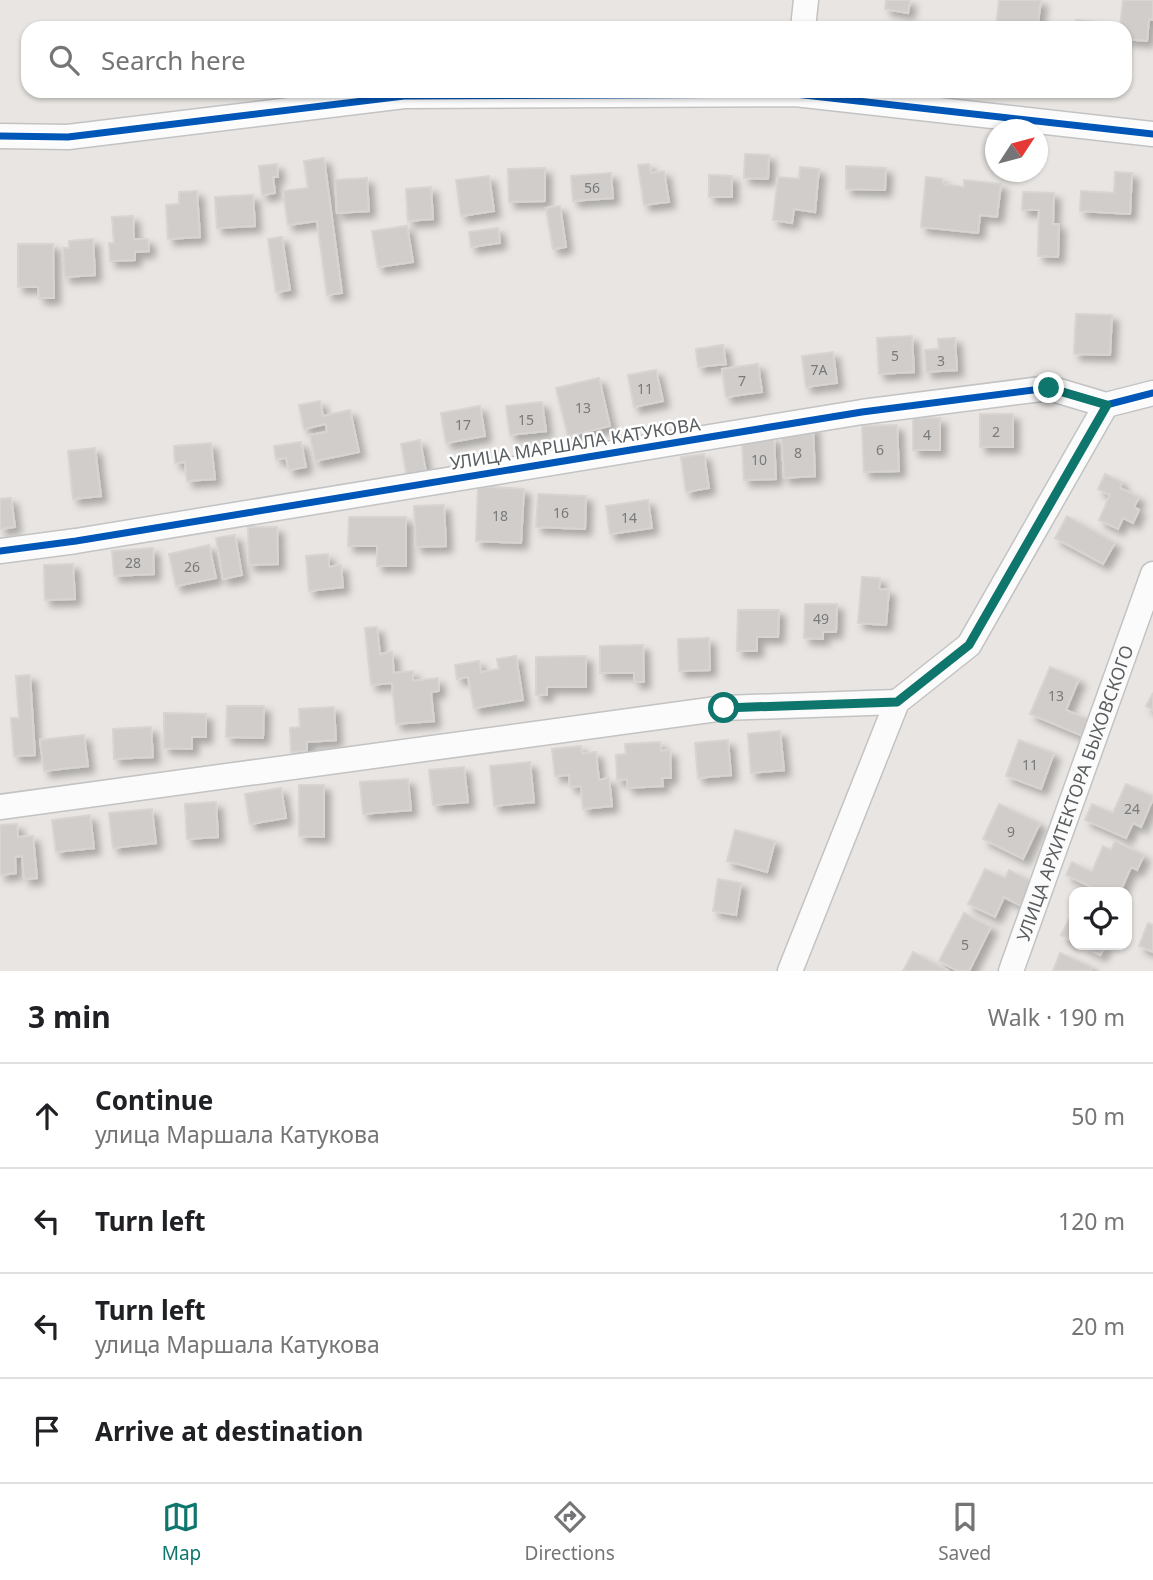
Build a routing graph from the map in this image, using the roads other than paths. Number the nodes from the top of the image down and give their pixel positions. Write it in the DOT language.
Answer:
graph roads {
  1 [pos="806,0"];
  2 [pos="804,21"];
  3 [pos="387,98"];
  4 [pos="839,98"];
  5 [pos="1153,134"];
  6 [pos="0,136"];
  7 [pos="1153,393"];
  8 [pos="1107,405"];
  9 [pos="0,551"];
  10 [pos="1153,574"];
  11 [pos="897,702"];
  12 [pos="0,807"];
  13 [pos="790,971"];
  14 [pos="1011,971"];
  1 -- 2 [label="street"];
  3 -- 6 [label="street"];
  4 -- 5 [label="street"];
  7 -- 8 [label="street"];
  8 -- 9 [label="street, УЛИЦА МАРШАЛА КАТУКОВА"];
  8 -- 11 [label="street"];
  10 -- 14 [label="street, УЛИЦА АРХИТЕКТОРА БЫХОВСКОГО"];
  11 -- 12 [label="street"];
  11 -- 13 [label="street"];
}
